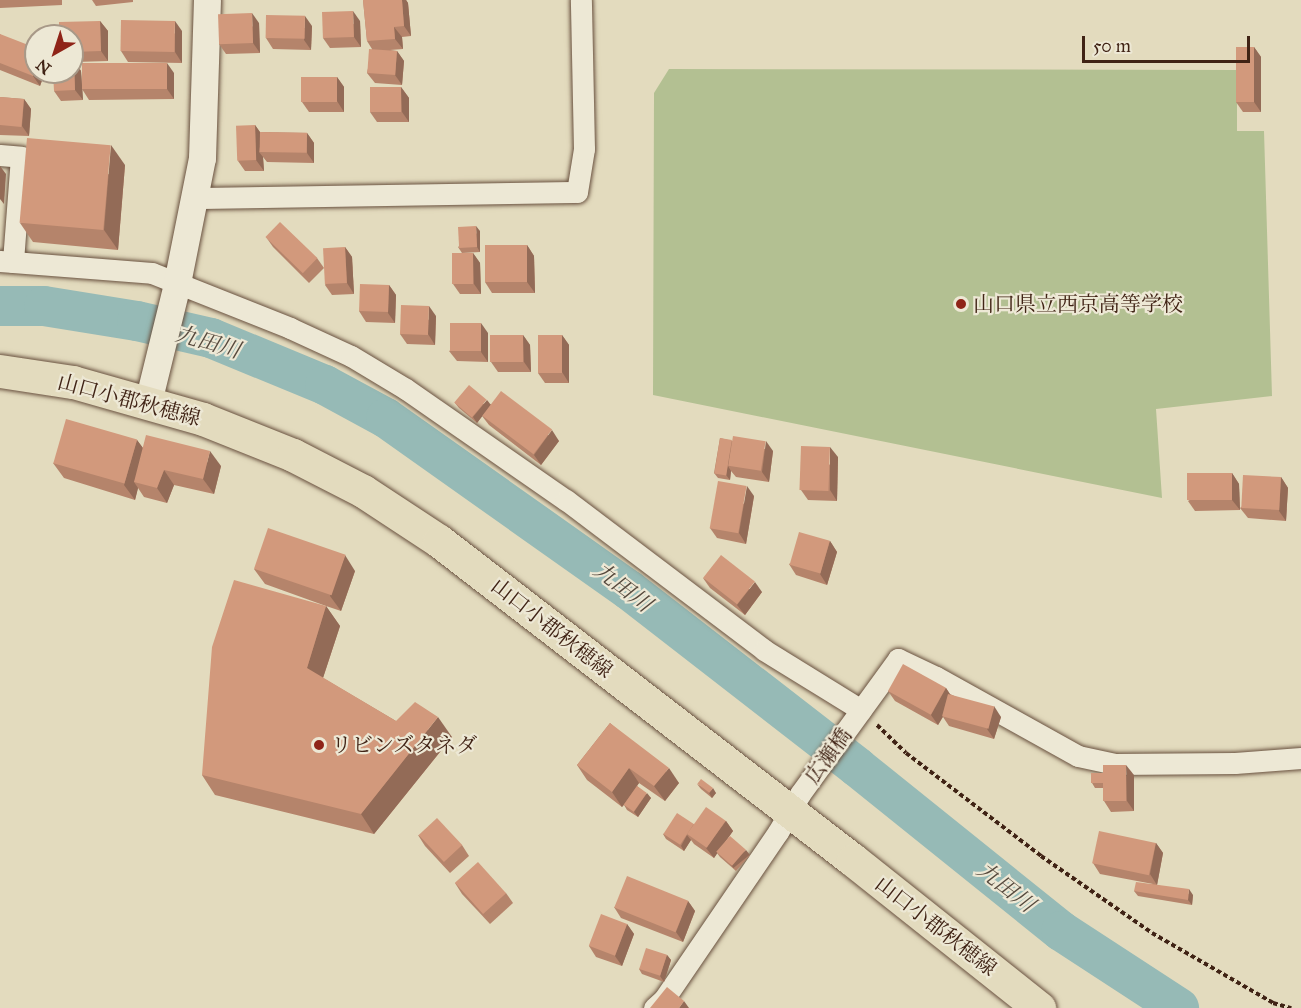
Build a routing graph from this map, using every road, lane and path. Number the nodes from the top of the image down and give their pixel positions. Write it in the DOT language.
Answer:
graph roads {
  1 [pos="207,0"];
  2 [pos="581,0"];
  3 [pos="0,155"];
  4 [pos="196,198"];
  5 [pos="6,262"];
  6 [pos="176,285"];
  7 [pos="0,371"];
  8 [pos="148,402"];
  9 [pos="859,713"];
  10 [pos="1301,758"];
  11 [pos="795,803"];
  12 [pos="654,1008"];
  13 [pos="1039,1008"];
  14 [pos="1291,1008"];
  1 -- 4 [label="street"];
  2 -- 4 [label="street"];
  3 -- 5 [label="street"];
  4 -- 6 [label="street"];
  5 -- 6 [label="street"];
  6 -- 8 [label="street"];
  6 -- 9 [label="street"];
  7 -- 8 [label="main road, 山口小郡秋穂線"];
  8 -- 11 [label="main road, 山口小郡秋穂線"];
  9 -- 10 [label="street, 広瀬橋"];
  9 -- 11 [label="street, 広瀬橋"];
  9 -- 14 [label="path"];
  11 -- 12 [label="street, 広瀬橋"];
  11 -- 13 [label="main road, 山口小郡秋穂線"];
}
